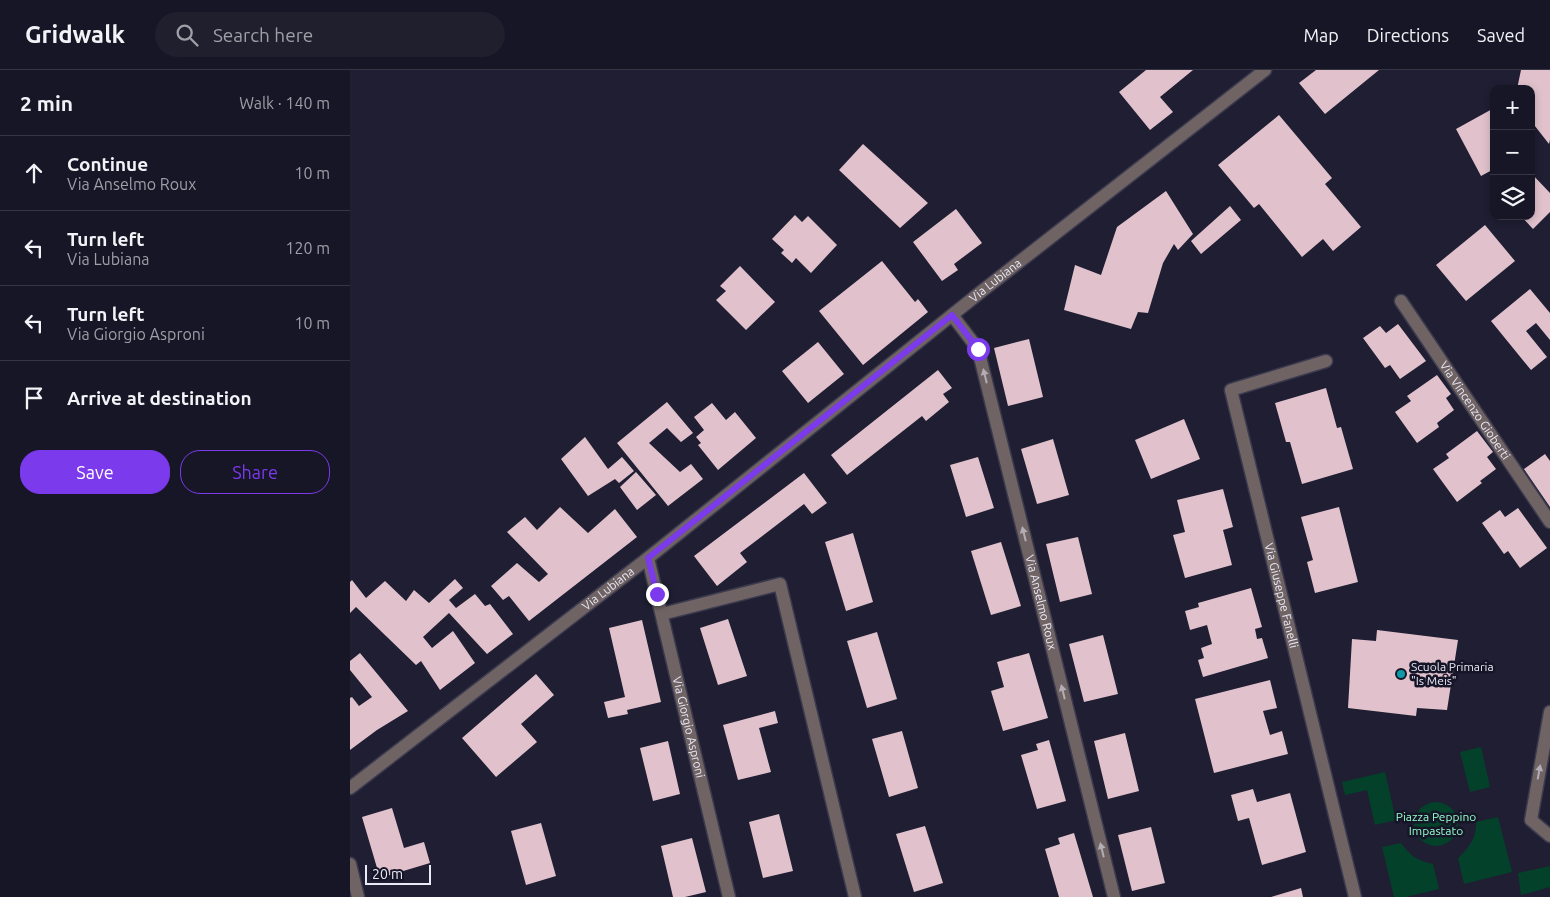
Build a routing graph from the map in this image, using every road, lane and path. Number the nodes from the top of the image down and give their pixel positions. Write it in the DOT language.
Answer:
graph roads {
  1 [pos="1264,70"];
  2 [pos="1401,301"];
  3 [pos="952,315"];
  4 [pos="1326,361"];
  5 [pos="1550,522"];
  6 [pos="648,558"];
  7 [pos="662,614"];
  8 [pos="1550,712"];
  9 [pos="350,788"];
  10 [pos="1550,836"];
  11 [pos="350,864"];
  12 [pos="358,897"];
  13 [pos="730,897"];
  14 [pos="855,897"];
  15 [pos="1114,897"];
  16 [pos="1355,897"];
  1 -- 3 [label="street, Via Lubiana"];
  2 -- 5 [label="street, Via Vincenzo Gioberti"];
  3 -- 6 [label="street, Via Lubiana"];
  15 -- 3 [label="street, Via Anselmo Roux, one-way"];
  4 -- 16 [label="street, Via Giuseppe Fanelli"];
  6 -- 7 [label="street, Via Giorgio Asproni"];
  6 -- 9 [label="street, Via Lubiana"];
  7 -- 13 [label="street, Via Giorgio Asproni"];
  7 -- 14 [label="street"];
  10 -- 8 [label="street, one-way"];
  11 -- 12 [label="street"];
}
